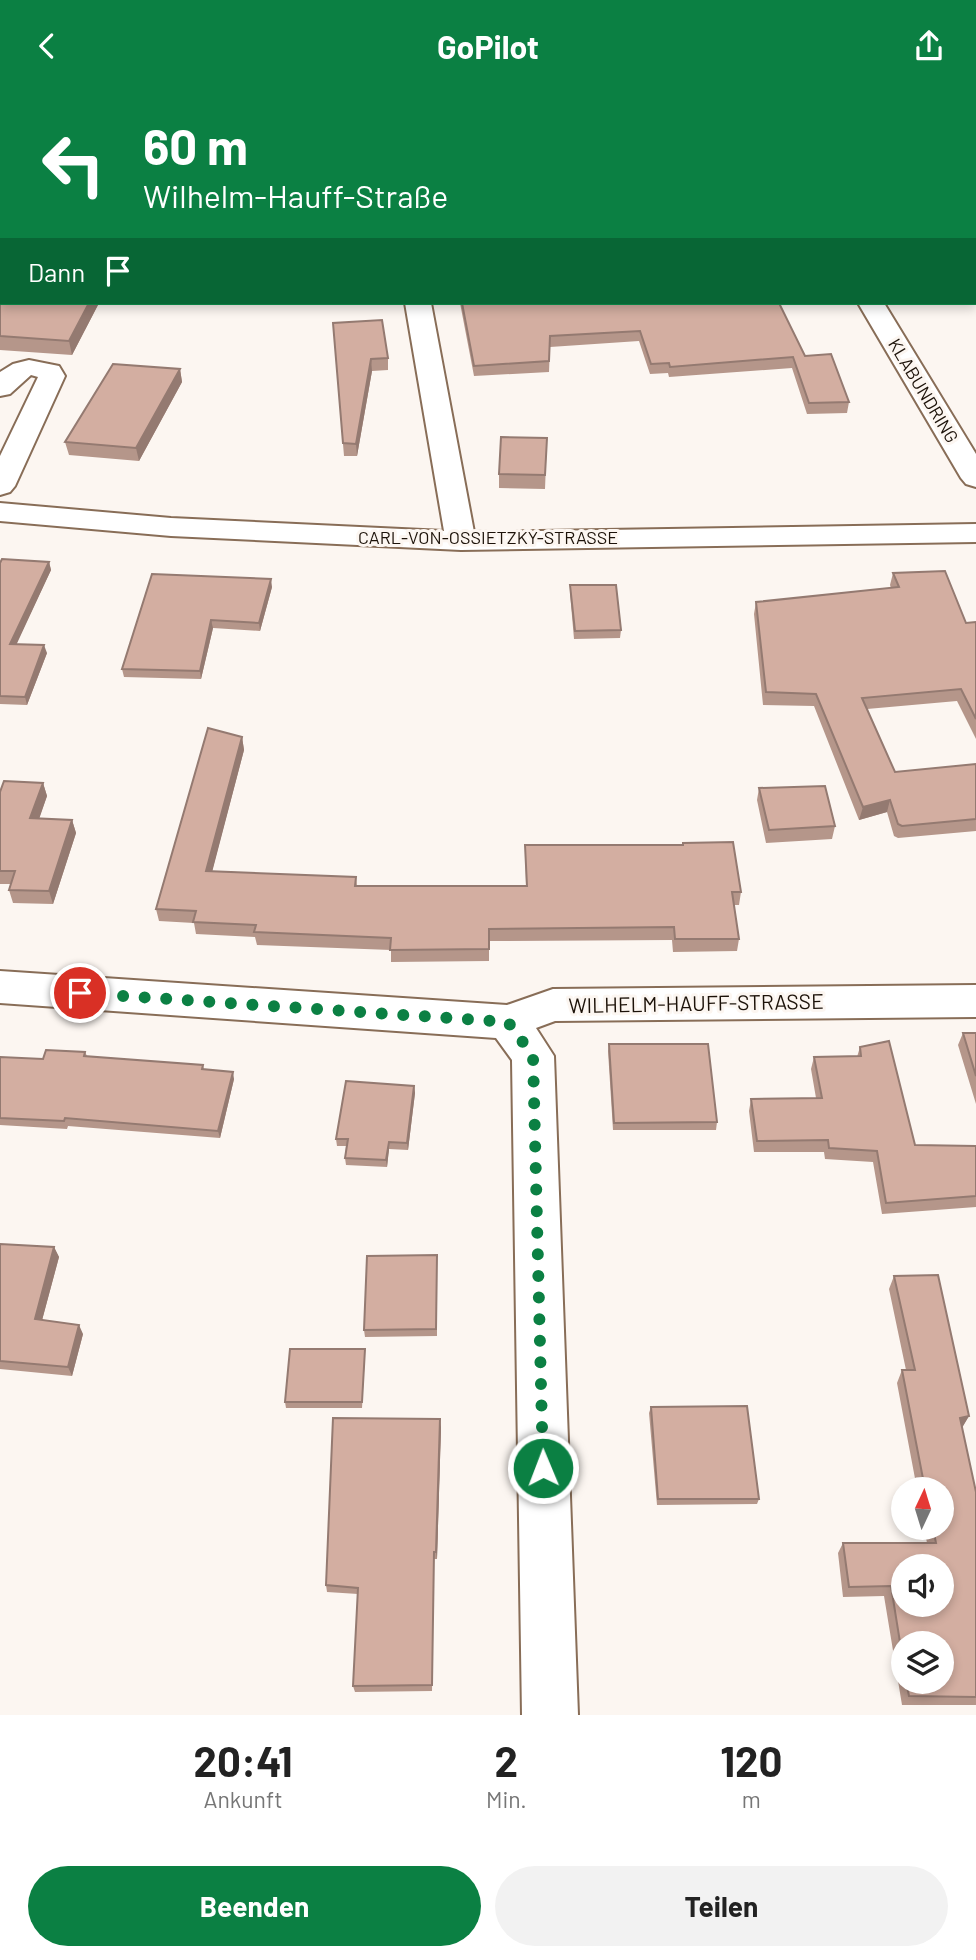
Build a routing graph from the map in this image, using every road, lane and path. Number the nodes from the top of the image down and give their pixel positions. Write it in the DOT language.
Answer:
graph roads {
  1 [pos="418,305"];
  2 [pos="872,305"];
  3 [pos="0,388"];
  4 [pos="976,478"];
  5 [pos="0,486"];
  6 [pos="0,512"];
  7 [pos="976,533"];
  8 [pos="461,541"];
  9 [pos="0,987"];
  10 [pos="976,1001"];
  11 [pos="508,1022"];
  12 [pos="550,1715"];
  1 -- 8 [label="street"];
  2 -- 4 [label="street, KLABUNDRING"];
  3 -- 5 [label="street"];
  6 -- 8 [label="street, CARL-VON-OSSIETZKY-STRASSE"];
  7 -- 8 [label="street, CARL-VON-OSSIETZKY-STRASSE"];
  9 -- 11 [label="street, WILHELM-HAUFF-STRASSE"];
  10 -- 11 [label="street, WILHELM-HAUFF-STRASSE"];
  11 -- 12 [label="street"];
}
